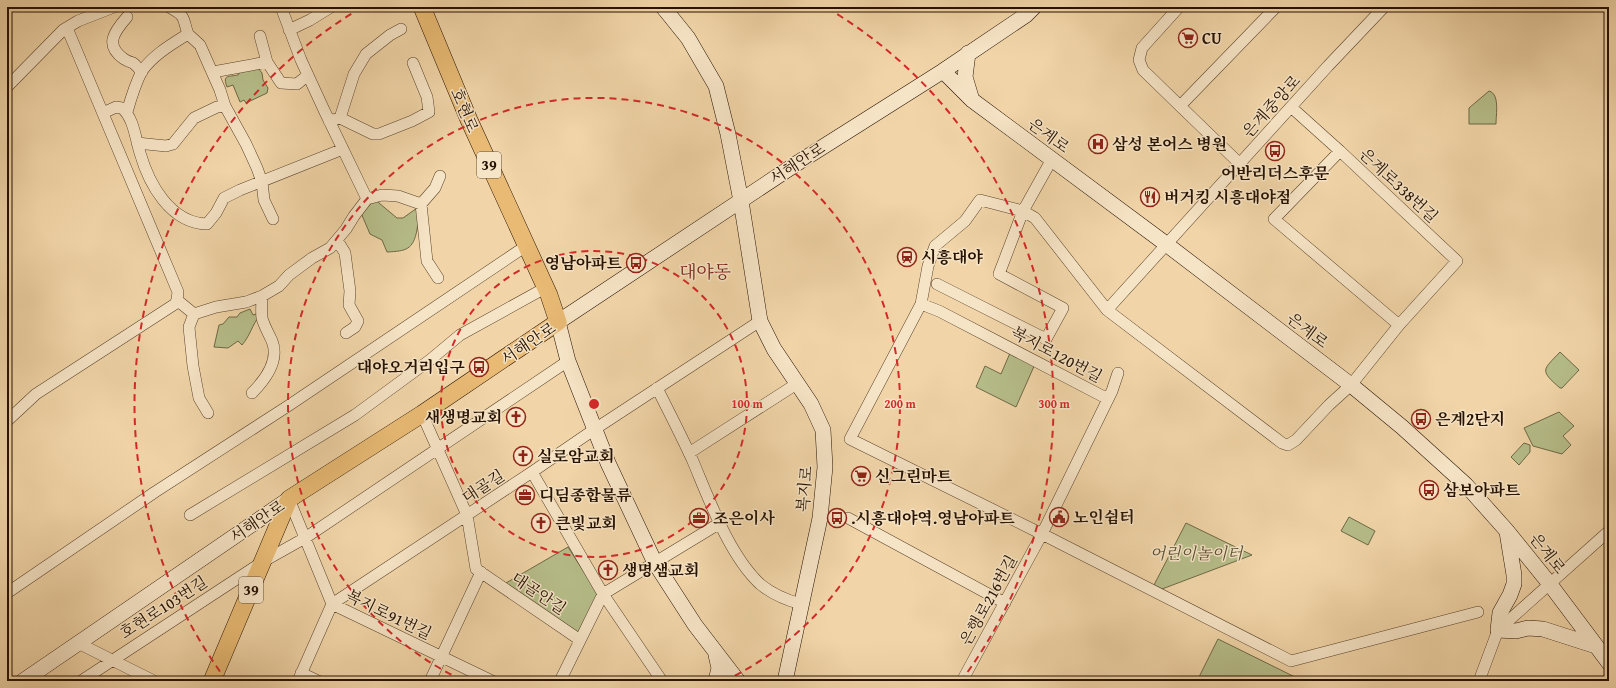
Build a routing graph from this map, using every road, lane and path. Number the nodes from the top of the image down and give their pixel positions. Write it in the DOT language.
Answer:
graph roads {
  1 [pos="114,7"];
  2 [pos="169,7"];
  3 [pos="281,7"];
  4 [pos="330,7"];
  5 [pos="422,7"];
  6 [pos="663,7"];
  7 [pos="1034,7"];
  8 [pos="1179,7"];
  9 [pos="1276,7"];
  10 [pos="1384,7"];
  11 [pos="127,17"];
  12 [pos="67,28"];
  13 [pos="401,29"];
  14 [pos="290,30"];
  15 [pos="188,34"];
  16 [pos="260,36"];
  17 [pos="968,53"];
  18 [pos="267,62"];
  19 [pos="413,63"];
  20 [pos="943,71"];
  21 [pos="142,72"];
  22 [pos="213,72"];
  23 [pos="308,75"];
  24 [pos="7,87"];
  25 [pos="972,100"];
  26 [pos="224,106"];
  27 [pos="1180,106"];
  28 [pos="1291,107"];
  29 [pos="127,112"];
  30 [pos="103,113"];
  31 [pos="340,118"];
  32 [pos="329,121"];
  33 [pos="137,143"];
  34 [pos="343,149"];
  35 [pos="1340,151"];
  36 [pos="1052,159"];
  37 [pos="1240,164"];
  38 [pos="440,176"];
  39 [pos="262,182"];
  40 [pos="367,199"];
  41 [pos="741,200"];
  42 [pos="421,204"];
  43 [pos="1023,211"];
  44 [pos="273,219"];
  45 [pos="337,240"];
  46 [pos="1166,244"];
  47 [pos="526,246"];
  48 [pos="438,278"];
  49 [pos="937,284"];
  50 [pos="546,288"];
  51 [pos="262,296"];
  52 [pos="177,300"];
  53 [pos="921,304"];
  54 [pos="1107,310"];
  55 [pos="194,314"];
  56 [pos="760,321"];
  57 [pos="558,322"];
  58 [pos="1399,325"];
  59 [pos="346,333"];
  60 [pos="568,361"];
  61 [pos="1118,373"];
  62 [pos="798,383"];
  63 [pos="1351,385"];
  64 [pos="657,388"];
  65 [pos="252,393"];
  66 [pos="1108,399"];
  67 [pos="208,413"];
  68 [pos="422,414"];
  69 [pos="7,421"];
  70 [pos="594,429"];
  71 [pos="437,448"];
  72 [pos="689,453"];
  73 [pos="532,472"];
  74 [pos="288,499"];
  75 [pos="190,515"];
  76 [pos="467,516"];
  77 [pos="848,518"];
  78 [pos="720,523"];
  79 [pos="1609,531"];
  80 [pos="1507,532"];
  81 [pos="1042,534"];
  82 [pos="305,538"];
  83 [pos="264,561"];
  84 [pos="655,563"];
  85 [pos="481,572"];
  86 [pos="1549,583"];
  87 [pos="7,593"];
  88 [pos="603,594"];
  89 [pos="1006,603"];
  90 [pos="332,604"];
  91 [pos="801,604"];
  92 [pos="1478,612"];
  93 [pos="1498,630"];
  94 [pos="580,640"];
  95 [pos="78,643"];
  96 [pos="1596,646"];
  97 [pos="716,654"];
  98 [pos="442,657"];
  99 [pos="112,660"];
  100 [pos="1609,663"];
  101 [pos="300,677"];
  102 [pos="23,681"];
  103 [pos="81,681"];
  104 [pos="154,681"];
  105 [pos="212,681"];
  106 [pos="318,681"];
  107 [pos="430,681"];
  108 [pos="492,681"];
  109 [pos="560,681"];
  110 [pos="662,681"];
  111 [pos="716,681"];
  112 [pos="738,681"];
  113 [pos="785,681"];
  114 [pos="962,681"];
  115 [pos="1479,681"];
  1 -- 12 [label="street"];
  2 -- 15 [label="street"];
  3 -- 14 [label="street"];
  4 -- 14 [label="street"];
  5 -- 47 [label="main road, 호현로 / 39"];
  6 -- 41 [label="street, 복지로"];
  7 -- 17 [label="street, 서해안로"];
  8 -- 27 [label="street"];
  9 -- 27 [label="street"];
  10 -- 28 [label="street, 은계중앙로"];
  11 -- 21 [label="street"];
  12 -- 24 [label="street"];
  12 -- 30 [label="street"];
  13 -- 31 [label="street"];
  14 -- 23 [label="street"];
  15 -- 21 [label="street"];
  15 -- 22 [label="street"];
  16 -- 18 [label="street"];
  17 -- 20 [label="street, 서해안로"];
  17 -- 25 [label="street"];
  18 -- 22 [label="street"];
  18 -- 23 [label="street"];
  19 -- 31 [label="street"];
  20 -- 25 [label="street, 은계로"];
  20 -- 41 [label="street, 서해안로"];
  21 -- 29 [label="street"];
  22 -- 26 [label="street"];
  23 -- 32 [label="street"];
  25 -- 36 [label="street, 은계로"];
  26 -- 33 [label="street"];
  26 -- 39 [label="street"];
  27 -- 37 [label="street"];
  28 -- 35 [label="street"];
  28 -- 37 [label="street, 은계중앙로"];
  29 -- 30 [label="street"];
  29 -- 33 [label="street"];
  30 -- 52 [label="street"];
  31 -- 32 [label="street"];
  32 -- 34 [label="street"];
  33 -- 39 [label="street"];
  34 -- 39 [label="street"];
  34 -- 40 [label="street"];
  35 -- 58 [label="street, 은계로338번길"];
  35 -- 58 [label="street, 은계로338번길"];
  36 -- 43 [label="street"];
  36 -- 46 [label="street, 은계로"];
  37 -- 46 [label="street, 은계중앙로"];
  38 -- 42 [label="street"];
  39 -- 44 [label="street"];
  40 -- 42 [label="street"];
  40 -- 45 [label="street"];
  41 -- 56 [label="street, 복지로"];
  41 -- 57 [label="street, 서해안로"];
  42 -- 48 [label="street"];
  43 -- 49 [label="street"];
  43 -- 53 [label="street"];
  43 -- 54 [label="street"];
  45 -- 51 [label="street"];
  45 -- 59 [label="street"];
  46 -- 54 [label="street, 은계중앙로"];
  46 -- 63 [label="street, 은계로"];
  47 -- 50 [label="main road, 호현로 / 39"];
  47 -- 87 [label="street"];
  50 -- 57 [label="main road, 호현로 / 39"];
  50 -- 75 [label="street"];
  51 -- 55 [label="street"];
  51 -- 65 [label="street"];
  52 -- 55 [label="street"];
  52 -- 69 [label="street"];
  53 -- 66 [label="street, 복지로120번길"];
  53 -- 81 [label="street"];
  54 -- 63 [label="street, 은계로338번길"];
  55 -- 67 [label="street"];
  56 -- 62 [label="street, 복지로"];
  56 -- 64 [label="street, 대골길"];
  57 -- 60 [label="street"];
  57 -- 68 [label="main road, 서해안로"];
  58 -- 63 [label="street, 은계로338번길"];
  60 -- 70 [label="street"];
  60 -- 71 [label="street, 호현로103번길"];
  61 -- 66 [label="street"];
  62 -- 72 [label="street"];
  62 -- 91 [label="street, 복지로"];
  63 -- 80 [label="street, 은계로"];
  64 -- 70 [label="street, 대골길"];
  64 -- 72 [label="street"];
  66 -- 81 [label="street, 복지로120번길"];
  68 -- 71 [label="street"];
  68 -- 74 [label="main road, 서해안로"];
  70 -- 73 [label="street, 대골길"];
  70 -- 84 [label="street"];
  71 -- 76 [label="street"];
  71 -- 82 [label="street, 호현로103번길"];
  72 -- 78 [label="street"];
  73 -- 76 [label="street, 대골길"];
  73 -- 88 [label="street"];
  74 -- 82 [label="street, 복지로91번길"];
  74 -- 83 [label="main road, 39"];
  74 -- 95 [label="street, 서해안로"];
  76 -- 85 [label="street"];
  76 -- 90 [label="street, 대골길"];
  77 -- 89 [label="street"];
  78 -- 84 [label="street"];
  78 -- 91 [label="street"];
  79 -- 86 [label="street"];
  80 -- 86 [label="street, 은계로"];
  80 -- 93 [label="street"];
  81 -- 89 [label="street, 은행로216번길"];
  81 -- 92 [label="street"];
  82 -- 83 [label="street, 호현로103번길"];
  82 -- 90 [label="street, 복지로91번길"];
  83 -- 99 [label="street, 호현로103번길"];
  83 -- 105 [label="main road, 39"];
  84 -- 88 [label="street"];
  84 -- 97 [label="street"];
  85 -- 94 [label="street, 대골안길"];
  85 -- 98 [label="street"];
  86 -- 93 [label="street"];
  86 -- 96 [label="street, 은계로"];
  88 -- 94 [label="street"];
  88 -- 110 [label="street"];
  89 -- 114 [label="street, 은행로216번길"];
  90 -- 98 [label="street, 복지로91번길"];
  90 -- 101 [label="street"];
  91 -- 113 [label="street, 복지로"];
  93 -- 96 [label="street"];
  93 -- 115 [label="street"];
  94 -- 109 [label="street"];
  95 -- 99 [label="street"];
  95 -- 102 [label="street, 서해안로"];
  96 -- 100 [label="street, 은계로"];
  97 -- 111 [label="street"];
  97 -- 112 [label="street"];
  98 -- 107 [label="street"];
  98 -- 108 [label="street, 복지로91번길"];
  99 -- 103 [label="street, 호현로103번길"];
  99 -- 104 [label="street"];
  101 -- 106 [label="street"];
}
